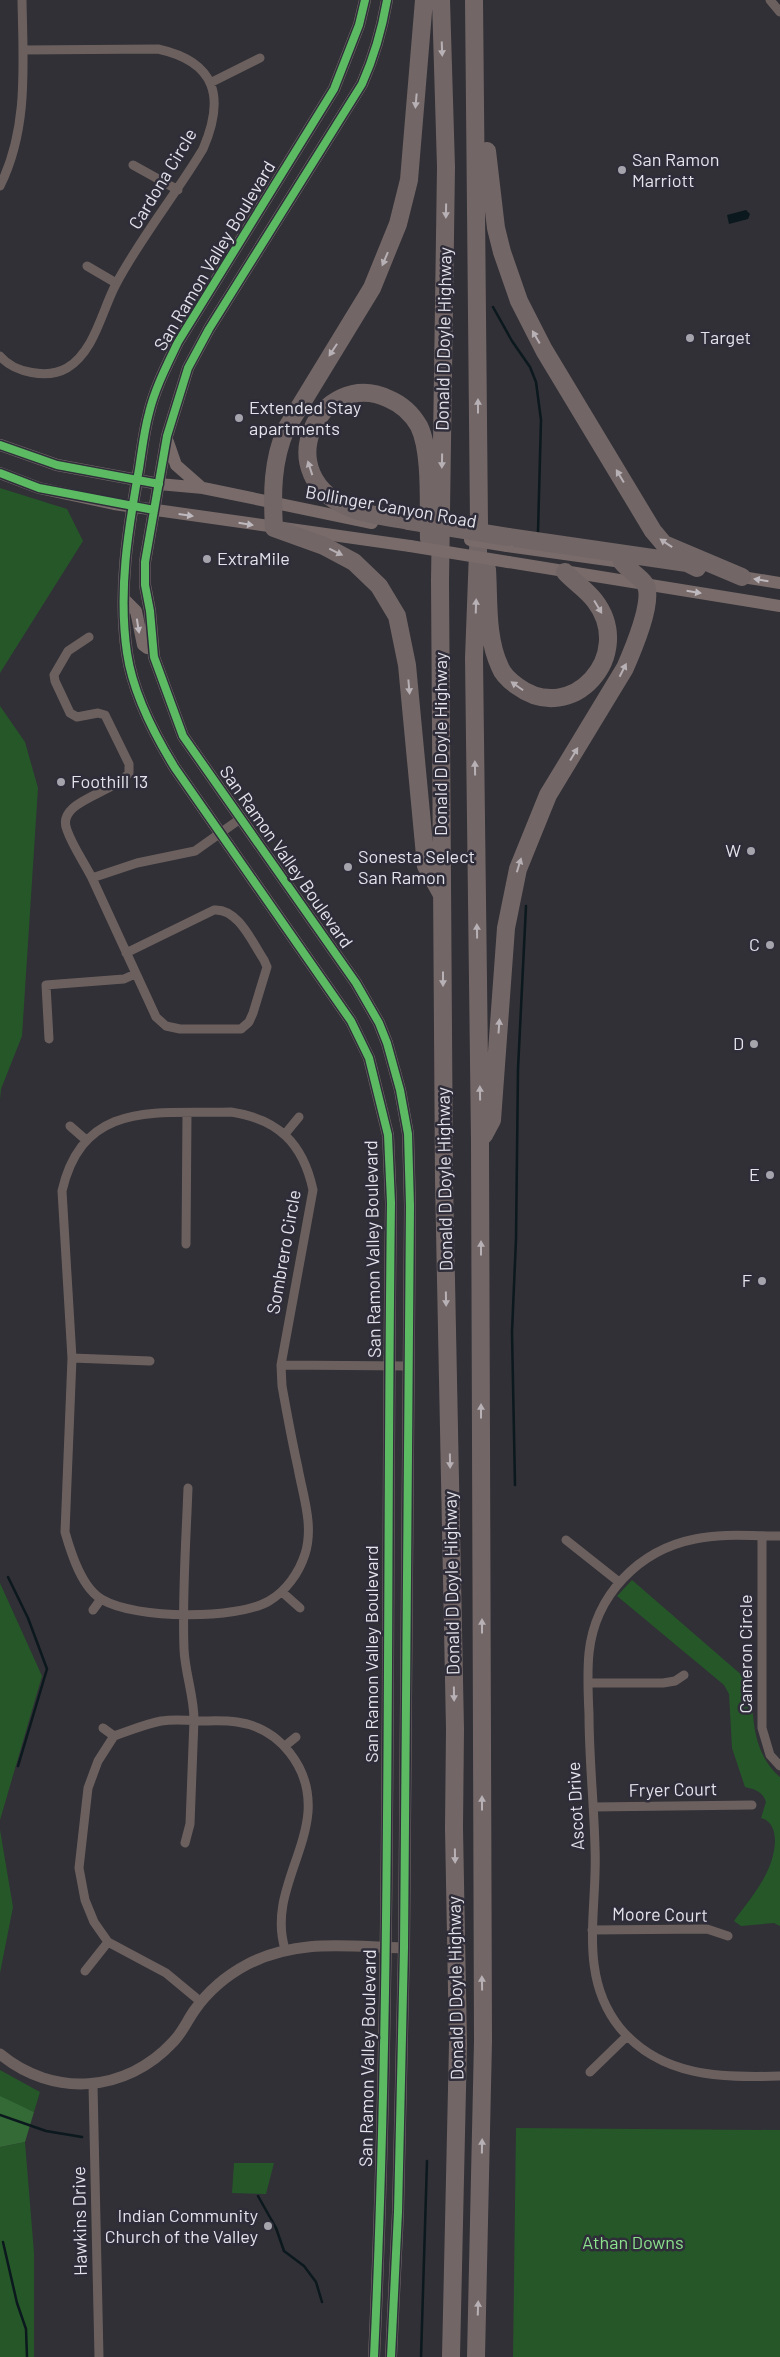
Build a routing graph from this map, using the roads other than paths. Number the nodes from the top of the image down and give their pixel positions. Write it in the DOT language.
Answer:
graph roads {
  1 [pos="22,0"];
  2 [pos="366,0"];
  3 [pos="387,0"];
  4 [pos="424,0"];
  5 [pos="441,0"];
  6 [pos="474,0"];
  7 [pos="770,0"];
  8 [pos="780,12"];
  9 [pos="22,50"];
  10 [pos="260,58"];
  11 [pos="210,82"];
  12 [pos="475,91"];
  13 [pos="133,165"];
  14 [pos="0,186"];
  15 [pos="178,190"];
  16 [pos="87,266"];
  17 [pos="116,283"];
  18 [pos="0,356"];
  19 [pos="167,436"];
  20 [pos="0,445"];
  21 [pos="0,473"];
  22 [pos="137,480"];
  23 [pos="159,484"];
  24 [pos="203,488"];
  25 [pos="272,502"];
  26 [pos="132,507"];
  27 [pos="154,510"];
  28 [pos="409,525"];
  29 [pos="479,525"];
  30 [pos="274,528"];
  31 [pos="507,542"];
  32 [pos="622,562"];
  33 [pos="704,571"];
  34 [pos="565,572"];
  35 [pos="742,577"];
  36 [pos="440,581"];
  37 [pos="780,582"];
  38 [pos="645,584"];
  39 [pos="124,599"];
  40 [pos="780,606"];
  41 [pos="89,637"];
  42 [pos="153,648"];
  43 [pos="240,819"];
  44 [pos="219,833"];
  45 [pos="92,878"];
  46 [pos="442,896"];
  47 [pos="126,953"];
  48 [pos="135,974"];
  49 [pos="49,1039"];
  50 [pos="187,1113"];
  51 [pos="299,1117"];
  52 [pos="70,1126"];
  53 [pos="285,1134"];
  54 [pos="86,1140"];
  55 [pos="480,1142"];
  56 [pos="186,1244"];
  57 [pos="72,1358"];
  58 [pos="150,1361"];
  59 [pos="281,1365"];
  60 [pos="389,1366"];
  61 [pos="409,1366"];
  62 [pos="188,1488"];
  63 [pos="762,1536"];
  64 [pos="780,1536"];
  65 [pos="566,1540"];
  66 [pos="619,1582"];
  67 [pos="282,1592"];
  68 [pos="101,1599"];
  69 [pos="300,1608"];
  70 [pos="94,1610"];
  71 [pos="184,1614"];
  72 [pos="684,1675"];
  73 [pos="588,1683"];
  74 [pos="194,1720"];
  75 [pos="103,1728"];
  76 [pos="114,1736"];
  77 [pos="296,1737"];
  78 [pos="285,1746"];
  79 [pos="780,1766"];
  80 [pos="752,1805"];
  81 [pos="593,1807"];
  82 [pos="185,1843"];
  83 [pos="592,1930"];
  84 [pos="728,1936"];
  85 [pos="108,1942"];
  86 [pos="385,1947"];
  87 [pos="404,1948"];
  88 [pos="285,1949"];
  89 [pos="85,1971"];
  90 [pos="201,2002"];
  91 [pos="627,2036"];
  92 [pos="0,2054"];
  93 [pos="590,2072"];
  94 [pos="780,2076"];
  95 [pos="93,2085"];
  96 [pos="99,2357"];
  97 [pos="374,2357"];
  98 [pos="391,2357"];
  99 [pos="451,2357"];
  100 [pos="476,2357"];
  1 -- 9 [label="street"];
  2 -- 22 [label="main road, San Ramon Valley Boulevard"];
  3 -- 19 [label="main road, San Ramon Valley Boulevard"];
  4 -- 25 [label="highway, one-way"];
  5 -- 36 [label="highway, Donald D Doyle Highway, one-way"];
  6 -- 12 [label="highway, Donald D Doyle Highway"];
  7 -- 8 [label="street"];
  9 -- 11 [label="street, Cardona Circle"];
  9 -- 14 [label="street"];
  10 -- 11 [label="street"];
  11 -- 15 [label="street, Cardona Circle"];
  29 -- 12 [label="highway, Donald D Doyle Highway, one-way"];
  35 -- 12 [label="highway, one-way"];
  13 -- 15 [label="street"];
  15 -- 17 [label="street, Cardona Circle"];
  16 -- 17 [label="street"];
  17 -- 18 [label="street, Cardona Circle"];
  19 -- 23 [label="main road, San Ramon Valley Boulevard"];
  19 -- 24 [label="main road"];
  20 -- 22 [label="main road, Bollinger Canyon Road"];
  21 -- 26 [label="main road, Bollinger Canyon Road"];
  22 -- 23 [label="main road, Bollinger Canyon Road"];
  22 -- 26 [label="main road, San Ramon Valley Boulevard"];
  23 -- 24 [label="main road, Bollinger Canyon Road"];
  23 -- 27 [label="main road, San Ramon Valley Boulevard"];
  24 -- 25 [label="main road, Bollinger Canyon Road"];
  25 -- 28 [label="main road, Bollinger Canyon Road"];
  25 -- 30 [label="highway"];
  26 -- 27 [label="main road, Bollinger Canyon Road"];
  26 -- 39 [label="main road, San Ramon Valley Boulevard"];
  27 -- 30 [label="main road, Bollinger Canyon Road, one-way"];
  27 -- 42 [label="main road, San Ramon Valley Boulevard"];
  28 -- 31 [label="highway, bridge"];
  28 -- 36 [label="highway, one-way"];
  34 -- 29 [label="highway, one-way"];
  55 -- 29 [label="highway, Donald D Doyle Highway, one-way"];
  30 -- 34 [label="main road, Bollinger Canyon Road, bridge"];
  30 -- 46 [label="highway, one-way"];
  31 -- 32 [label="main road"];
  31 -- 33 [label="highway"];
  32 -- 33 [label="main road"];
  32 -- 38 [label="highway"];
  33 -- 35 [label="main road"];
  34 -- 38 [label="main road, Bollinger Canyon Road"];
  37 -- 35 [label="main road, one-way"];
  36 -- 46 [label="highway, Donald D Doyle Highway"];
  38 -- 40 [label="main road, Bollinger Canyon Road, one-way"];
  55 -- 38 [label="highway, one-way"];
  39 -- 42 [label="main road, one-way"];
  39 -- 44 [label="main road, San Ramon Valley Boulevard"];
  41 -- 45 [label="street"];
  42 -- 43 [label="main road, San Ramon Valley Boulevard"];
  43 -- 44 [label="street"];
  43 -- 61 [label="main road, San Ramon Valley Boulevard"];
  44 -- 45 [label="street"];
  44 -- 60 [label="main road, San Ramon Valley Boulevard"];
  45 -- 47 [label="street"];
  46 -- 99 [label="highway, Donald D Doyle Highway, one-way"];
  47 -- 48 [label="street"];
  47 -- 48 [label="street"];
  48 -- 49 [label="street"];
  50 -- 53 [label="street, Sombrero Circle"];
  50 -- 54 [label="street, Sombrero Circle"];
  50 -- 56 [label="street"];
  51 -- 53 [label="street"];
  52 -- 54 [label="street"];
  53 -- 59 [label="street, Sombrero Circle"];
  54 -- 57 [label="street, Sombrero Circle"];
  100 -- 55 [label="highway, Donald D Doyle Highway, one-way"];
  57 -- 58 [label="street"];
  57 -- 68 [label="street, Sombrero Circle"];
  59 -- 60 [label="street"];
  59 -- 67 [label="street, Sombrero Circle"];
  60 -- 61 [label="street"];
  60 -- 86 [label="main road, San Ramon Valley Boulevard"];
  61 -- 87 [label="main road, San Ramon Valley Boulevard"];
  62 -- 71 [label="street"];
  63 -- 64 [label="street, Ascot Drive"];
  63 -- 66 [label="street, Ascot Drive"];
  63 -- 79 [label="street, Cameron Circle"];
  65 -- 66 [label="street"];
  66 -- 73 [label="street, Ascot Drive"];
  67 -- 69 [label="street"];
  67 -- 71 [label="street, Sombrero Circle"];
  68 -- 70 [label="street"];
  68 -- 71 [label="street, Sombrero Circle"];
  71 -- 74 [label="street"];
  72 -- 73 [label="street"];
  73 -- 81 [label="street, Ascot Drive"];
  74 -- 76 [label="street"];
  74 -- 78 [label="street"];
  74 -- 82 [label="street"];
  75 -- 76 [label="street"];
  76 -- 85 [label="street"];
  77 -- 78 [label="street"];
  78 -- 88 [label="street"];
  80 -- 81 [label="street, Fryer Court"];
  81 -- 83 [label="street, Ascot Drive"];
  83 -- 84 [label="street, Moore Court"];
  83 -- 91 [label="street, Ascot Drive"];
  85 -- 89 [label="street"];
  85 -- 90 [label="street"];
  86 -- 87 [label="street"];
  86 -- 88 [label="street"];
  86 -- 97 [label="main road, San Ramon Valley Boulevard"];
  87 -- 98 [label="main road, San Ramon Valley Boulevard"];
  88 -- 90 [label="street"];
  90 -- 95 [label="street"];
  91 -- 93 [label="street"];
  91 -- 94 [label="street, Ascot Drive"];
  92 -- 95 [label="street"];
  95 -- 96 [label="street, Hawkins Drive"];
}
